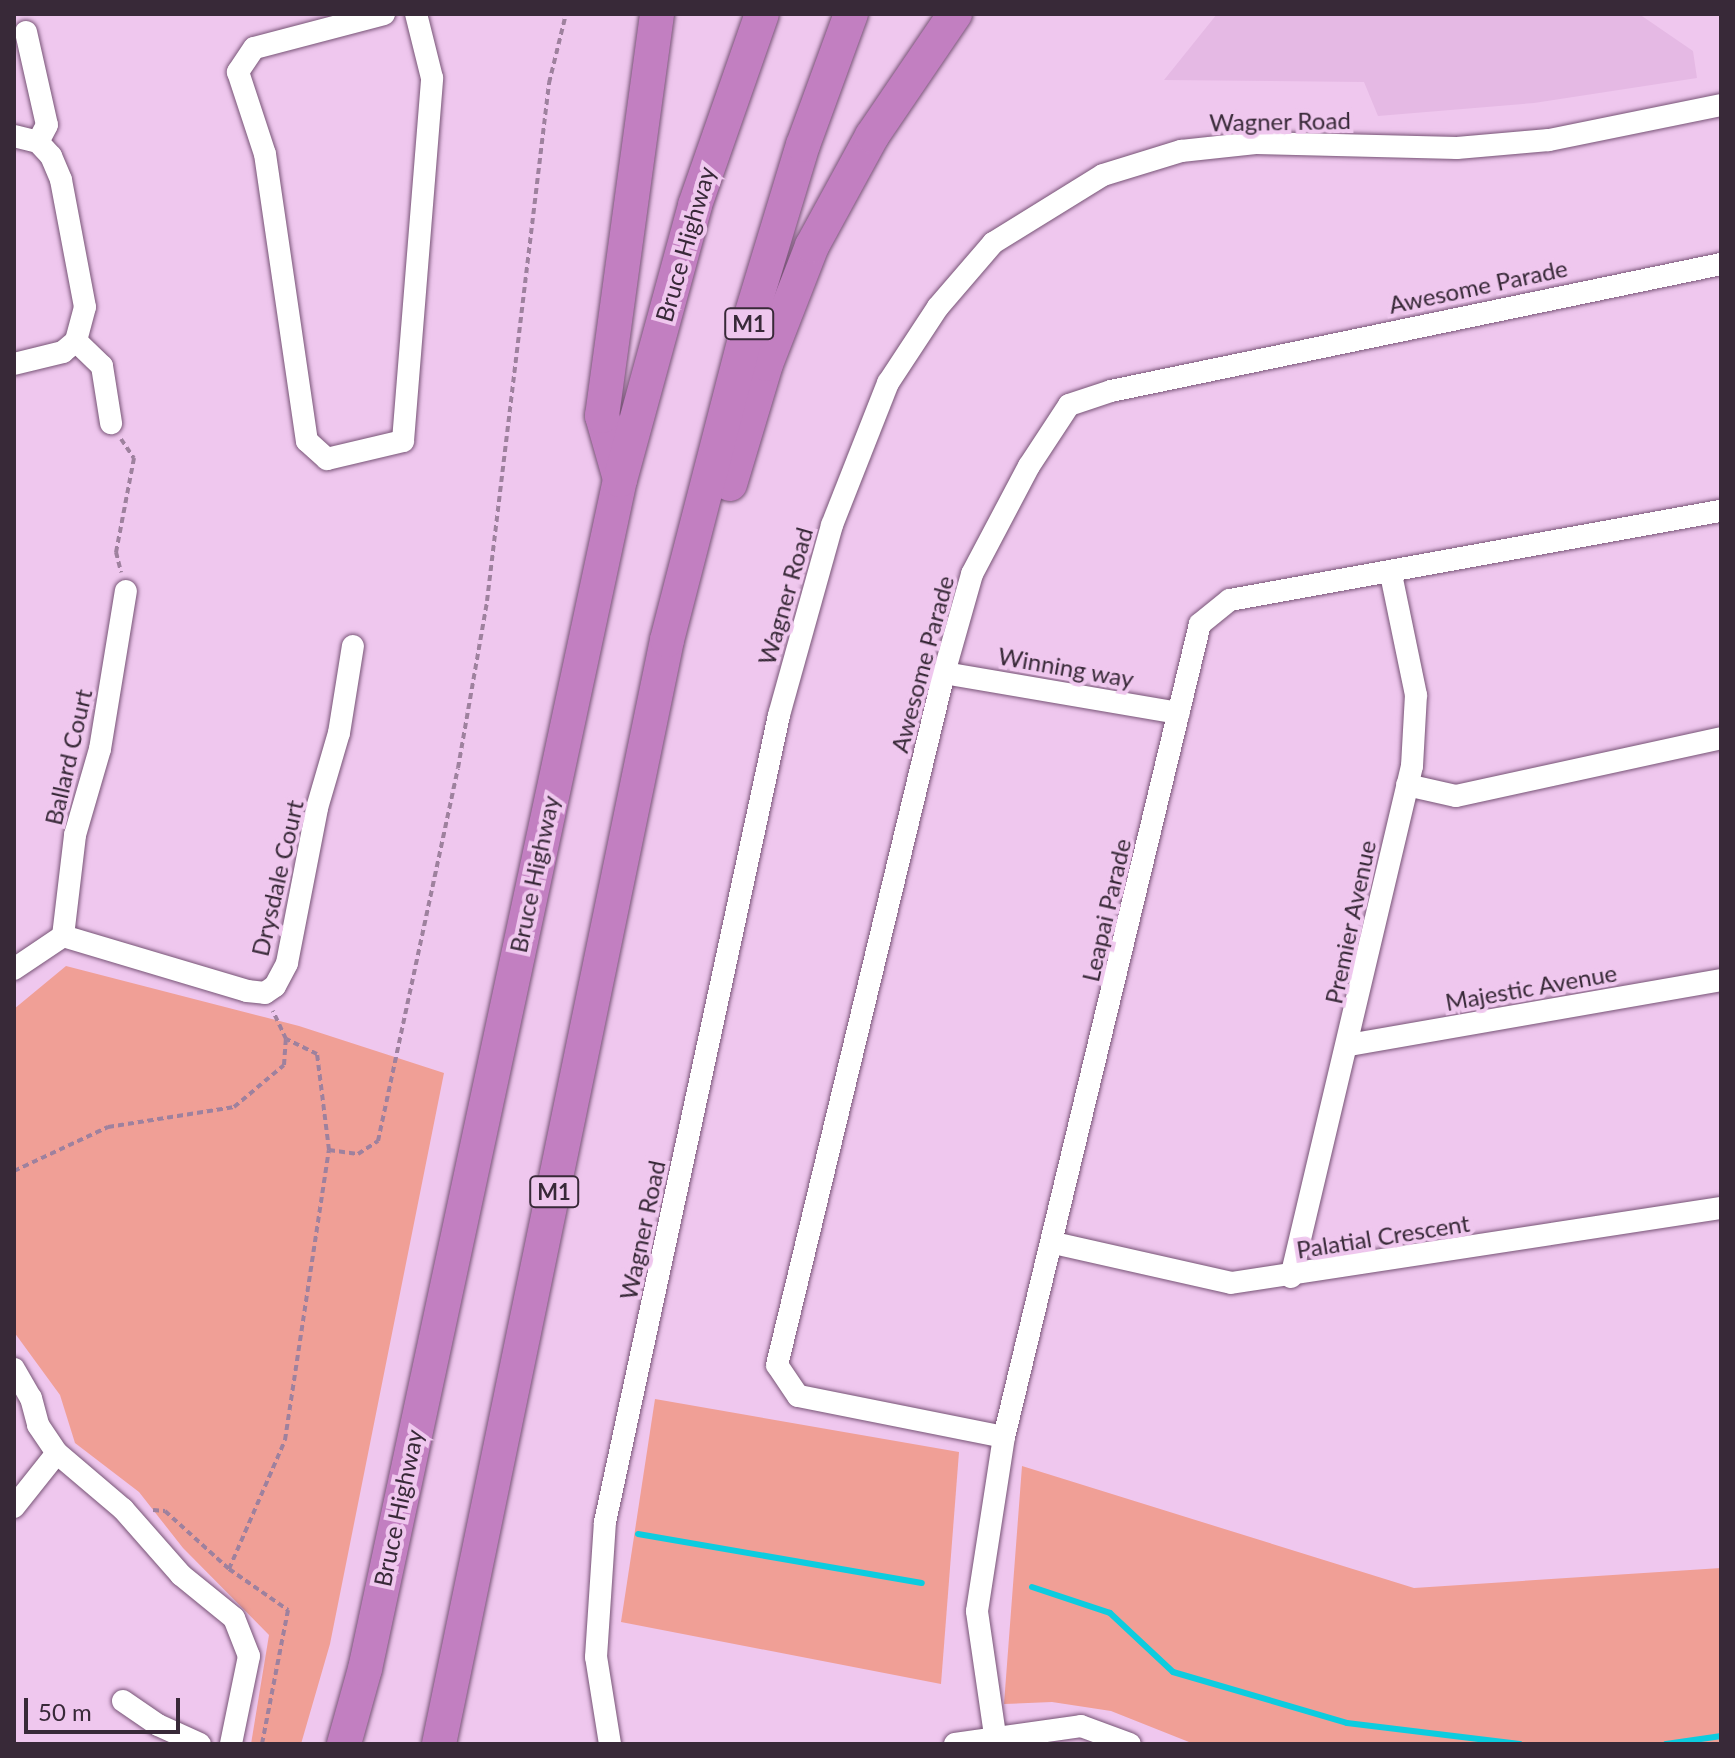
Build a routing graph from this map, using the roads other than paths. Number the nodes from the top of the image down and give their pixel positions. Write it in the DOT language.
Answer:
graph roads {
  1 [pos="384,14"];
  2 [pos="416,14"];
  3 [pos="657,14"];
  4 [pos="762,14"];
  5 [pos="851,14"];
  6 [pos="955,14"];
  7 [pos="26,32"];
  8 [pos="1721,105"];
  9 [pos="14,136"];
  10 [pos="38,142"];
  11 [pos="1721,264"];
  12 [pos="76,341"];
  13 [pos="14,364"];
  14 [pos="111,423"];
  15 [pos="620,480"];
  16 [pos="1721,511"];
  17 [pos="1391,574"];
  18 [pos="126,591"];
  19 [pos="667,640"];
  20 [pos="353,646"];
  21 [pos="944,673"];
  22 [pos="1179,713"];
  23 [pos="1721,738"];
  24 [pos="1407,785"];
  25 [pos="63,936"];
  26 [pos="14,969"];
  27 [pos="1721,980"];
  28 [pos="1349,1045"];
  29 [pos="1721,1208"];
  30 [pos="1054,1243"];
  31 [pos="1291,1277"];
  32 [pos="14,1369"];
  33 [pos="1004,1437"];
  34 [pos="57,1453"];
  35 [pos="14,1507"];
  36 [pos="123,1701"];
  37 [pos="995,1735"];
  38 [pos="200,1744"];
  39 [pos="231,1744"];
  40 [pos="344,1744"];
  41 [pos="439,1744"];
  42 [pos="610,1744"];
  43 [pos="955,1744"];
  44 [pos="1130,1744"];
  1 -- 2 [label="street"];
  3 -- 15 [label="highway"];
  4 -- 15 [label="highway, Bruce Highway"];
  5 -- 19 [label="highway, M1"];
  6 -- 19 [label="highway"];
  7 -- 10 [label="street"];
  8 -- 42 [label="street, Wagner Road"];
  9 -- 10 [label="street"];
  10 -- 12 [label="street"];
  11 -- 21 [label="street, Awesome Parade"];
  12 -- 13 [label="street"];
  12 -- 14 [label="street"];
  15 -- 40 [label="highway, Bruce Highway"];
  16 -- 17 [label="street, Leapai Parade"];
  17 -- 22 [label="street, Leapai Parade"];
  17 -- 24 [label="street, Premier Avenue"];
  18 -- 25 [label="street, Ballard Court"];
  19 -- 41 [label="highway, M1"];
  20 -- 25 [label="street, Drysdale Court"];
  21 -- 22 [label="street, Winning way"];
  21 -- 33 [label="street, Awesome Parade"];
  22 -- 30 [label="street, Leapai Parade"];
  23 -- 24 [label="street"];
  24 -- 28 [label="street, Premier Avenue"];
  25 -- 26 [label="street"];
  27 -- 28 [label="street, Majestic Avenue"];
  28 -- 31 [label="street, Premier Avenue"];
  29 -- 31 [label="street, Palatial Crescent"];
  30 -- 31 [label="street, Palatial Crescent"];
  30 -- 33 [label="street, Leapai Parade"];
  32 -- 34 [label="street"];
  33 -- 37 [label="street, Leapai Parade"];
  34 -- 35 [label="street"];
  34 -- 39 [label="street"];
  36 -- 38 [label="street"];
  37 -- 43 [label="street"];
  37 -- 44 [label="street"];
}
